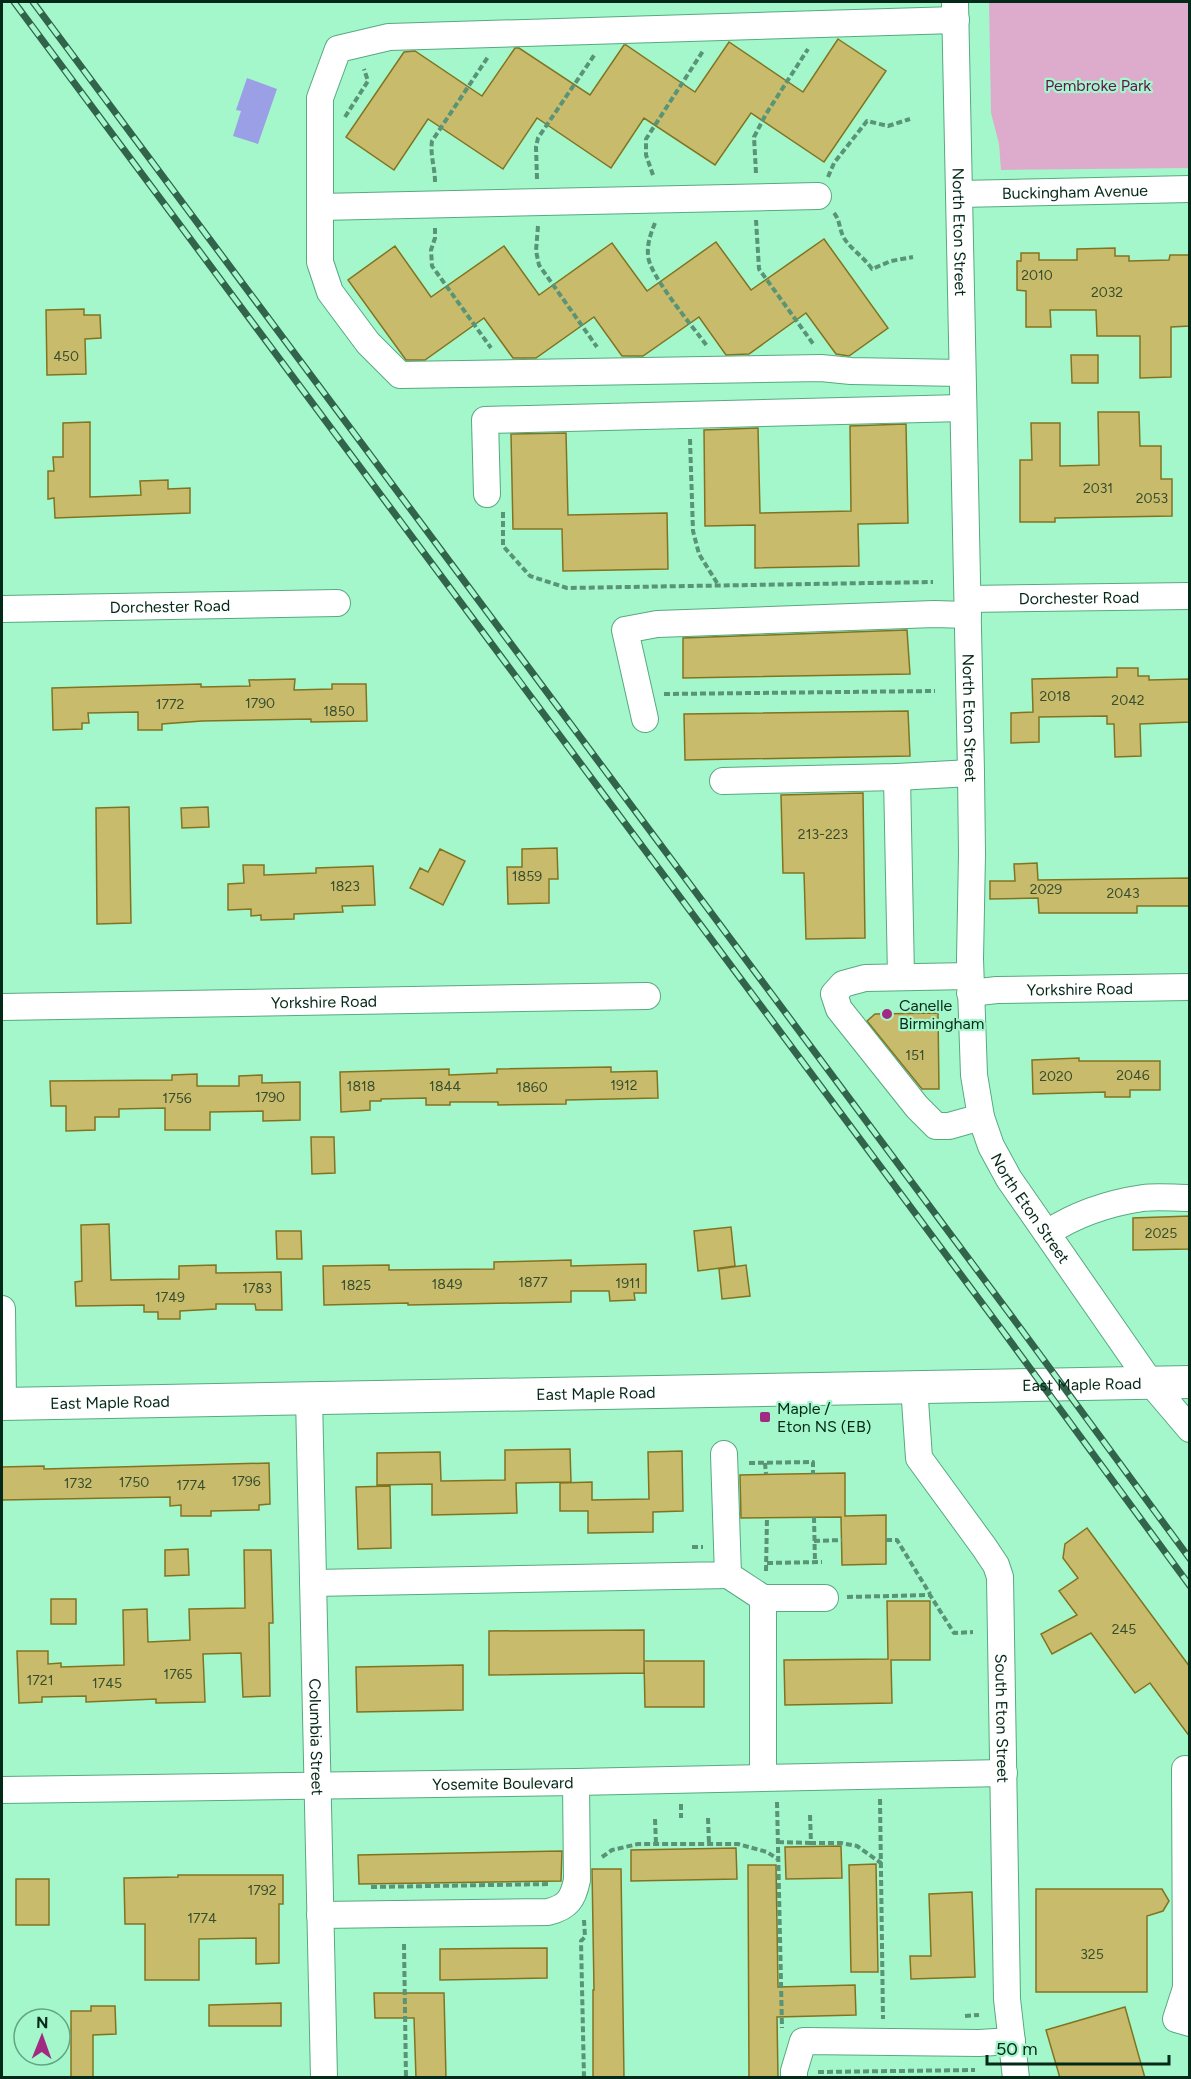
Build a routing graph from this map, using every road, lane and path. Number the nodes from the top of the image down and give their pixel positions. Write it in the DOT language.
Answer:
graph roads {
  1 [pos="955,11"];
  2 [pos="910,119"];
  3 [pos="1190,189"];
  4 [pos="959,194"];
  5 [pos="818,196"];
  6 [pos="320,207"];
  7 [pos="913,258"];
  8 [pos="962,373"];
  9 [pos="963,408"];
  10 [pos="689,415"];
  11 [pos="495,503"];
  12 [pos="933,582"];
  13 [pos="719,586"];
  14 [pos="1190,596"];
  15 [pos="337,603"];
  16 [pos="968,607"];
  17 [pos="2,609"];
  18 [pos="935,691"];
  19 [pos="642,706"];
  20 [pos="971,773"];
  21 [pos="897,777"];
  22 [pos="723,781"];
  23 [pos="901,976"];
  24 [pos="970,984"];
  25 [pos="1190,987"];
  26 [pos="647,996"];
  27 [pos="2,1007"];
  28 [pos="981,1117"];
  29 [pos="1190,1198"];
  30 [pos="1047,1233"];
  31 [pos="2,1309"];
  32 [pos="1150,1382"];
  33 [pos="1190,1382"];
  34 [pos="914,1386"];
  35 [pos="309,1397"];
  36 [pos="2,1404"];
  37 [pos="1190,1429"];
  38 [pos="735,1458"];
  39 [pos="765,1462"];
  40 [pos="813,1473"];
  41 [pos="766,1474"];
  42 [pos="814,1517"];
  43 [pos="767,1518"];
  44 [pos="842,1540"];
  45 [pos="886,1540"];
  46 [pos="814,1541"];
  47 [pos="822,1562"];
  48 [pos="815,1563"];
  49 [pos="728,1575"];
  50 [pos="313,1583"];
  51 [pos="930,1594"];
  52 [pos="763,1598"];
  53 [pos="825,1598"];
  54 [pos="973,1632"];
  55 [pos="1185,1769"];
  56 [pos="1004,1773"];
  57 [pos="879,1774"];
  58 [pos="769,1777"];
  59 [pos="576,1782"];
  60 [pos="318,1784"];
  61 [pos="2,1790"];
  62 [pos="810,1815"];
  63 [pos="708,1818"];
  64 [pos="655,1819"];
  65 [pos="778,1842"];
  66 [pos="811,1843"];
  67 [pos="656,1844"];
  68 [pos="709,1844"];
  69 [pos="778,1860"];
  70 [pos="593,1863"];
  71 [pos="881,1863"];
  72 [pos="555,1884"];
  73 [pos="367,1887"];
  74 [pos="320,1915"];
  75 [pos="584,1917"];
  76 [pos="404,1944"];
  77 [pos="883,2019"];
  78 [pos="1190,2023"];
  79 [pos="782,2033"];
  80 [pos="1012,2041"];
  81 [pos="980,2070"];
  82 [pos="804,2075"];
  83 [pos="324,2078"];
  84 [pos="406,2078"];
  85 [pos="584,2078"];
  86 [pos="1016,2078"];
  1 -- 4 [label="street, North Eton Street"];
  1 -- 6 [label="street"];
  2 -- 5 [label="path"];
  3 -- 4 [label="street, Buckingham Avenue"];
  4 -- 8 [label="street, North Eton Street"];
  5 -- 6 [label="street"];
  5 -- 7 [label="path"];
  6 -- 8 [label="street"];
  8 -- 9 [label="street, North Eton Street"];
  9 -- 10 [label="street"];
  9 -- 16 [label="street, North Eton Street"];
  10 -- 11 [label="street"];
  10 -- 13 [label="path"];
  11 -- 13 [label="path"];
  12 -- 13 [label="path"];
  14 -- 16 [label="street, Dorchester Road"];
  15 -- 17 [label="street, Dorchester Road"];
  16 -- 19 [label="street, Dorchester Road"];
  16 -- 20 [label="street, North Eton Street"];
  18 -- 19 [label="path"];
  20 -- 21 [label="street"];
  20 -- 24 [label="street, North Eton Street"];
  21 -- 22 [label="street"];
  21 -- 23 [label="street"];
  23 -- 24 [label="street, Yorkshire Road"];
  23 -- 28 [label="street, Yorkshire Road"];
  24 -- 25 [label="street, Yorkshire Road"];
  24 -- 28 [label="street, North Eton Street"];
  26 -- 27 [label="street, Yorkshire Road"];
  28 -- 30 [label="street, North Eton Street"];
  29 -- 30 [label="street"];
  30 -- 32 [label="street, North Eton Street"];
  31 -- 36 [label="street"];
  32 -- 33 [label="main road, East Maple Road"];
  32 -- 34 [label="main road, East Maple Road"];
  32 -- 37 [label="street, North Eton Street"];
  34 -- 35 [label="main road, East Maple Road"];
  34 -- 56 [label="street, South Eton Street"];
  35 -- 36 [label="main road, East Maple Road"];
  35 -- 50 [label="street, Columbia Street"];
  38 -- 39 [label="path"];
  38 -- 49 [label="street"];
  39 -- 40 [label="path"];
  39 -- 41 [label="path"];
  42 -- 46 [label="path"];
  43 -- 48 [label="path"];
  44 -- 46 [label="path"];
  45 -- 51 [label="path"];
  46 -- 48 [label="path"];
  47 -- 48 [label="path"];
  49 -- 50 [label="street"];
  49 -- 52 [label="street"];
  50 -- 60 [label="street, Columbia Street"];
  51 -- 53 [label="path"];
  51 -- 54 [label="path"];
  52 -- 53 [label="street"];
  52 -- 58 [label="street"];
  55 -- 78 [label="street"];
  56 -- 57 [label="street, Yosemite Boulevard"];
  56 -- 80 [label="street, South Eton Street"];
  57 -- 58 [label="street, Yosemite Boulevard"];
  57 -- 71 [label="path"];
  58 -- 59 [label="street, Yosemite Boulevard"];
  58 -- 65 [label="path"];
  59 -- 60 [label="street, Yosemite Boulevard"];
  59 -- 74 [label="street"];
  60 -- 61 [label="street, Yosemite Boulevard"];
  60 -- 74 [label="street, Columbia Street"];
  62 -- 66 [label="path"];
  63 -- 68 [label="path"];
  64 -- 67 [label="path"];
  65 -- 66 [label="path"];
  65 -- 69 [label="path"];
  66 -- 71 [label="path"];
  67 -- 68 [label="path"];
  67 -- 70 [label="path"];
  68 -- 69 [label="path"];
  69 -- 79 [label="path"];
  71 -- 77 [label="path"];
  72 -- 73 [label="path"];
  74 -- 83 [label="street, Columbia Street"];
  75 -- 85 [label="path"];
  76 -- 84 [label="path"];
  80 -- 82 [label="street"];
  80 -- 86 [label="street, South Eton Street"];
  81 -- 82 [label="path"];
}
